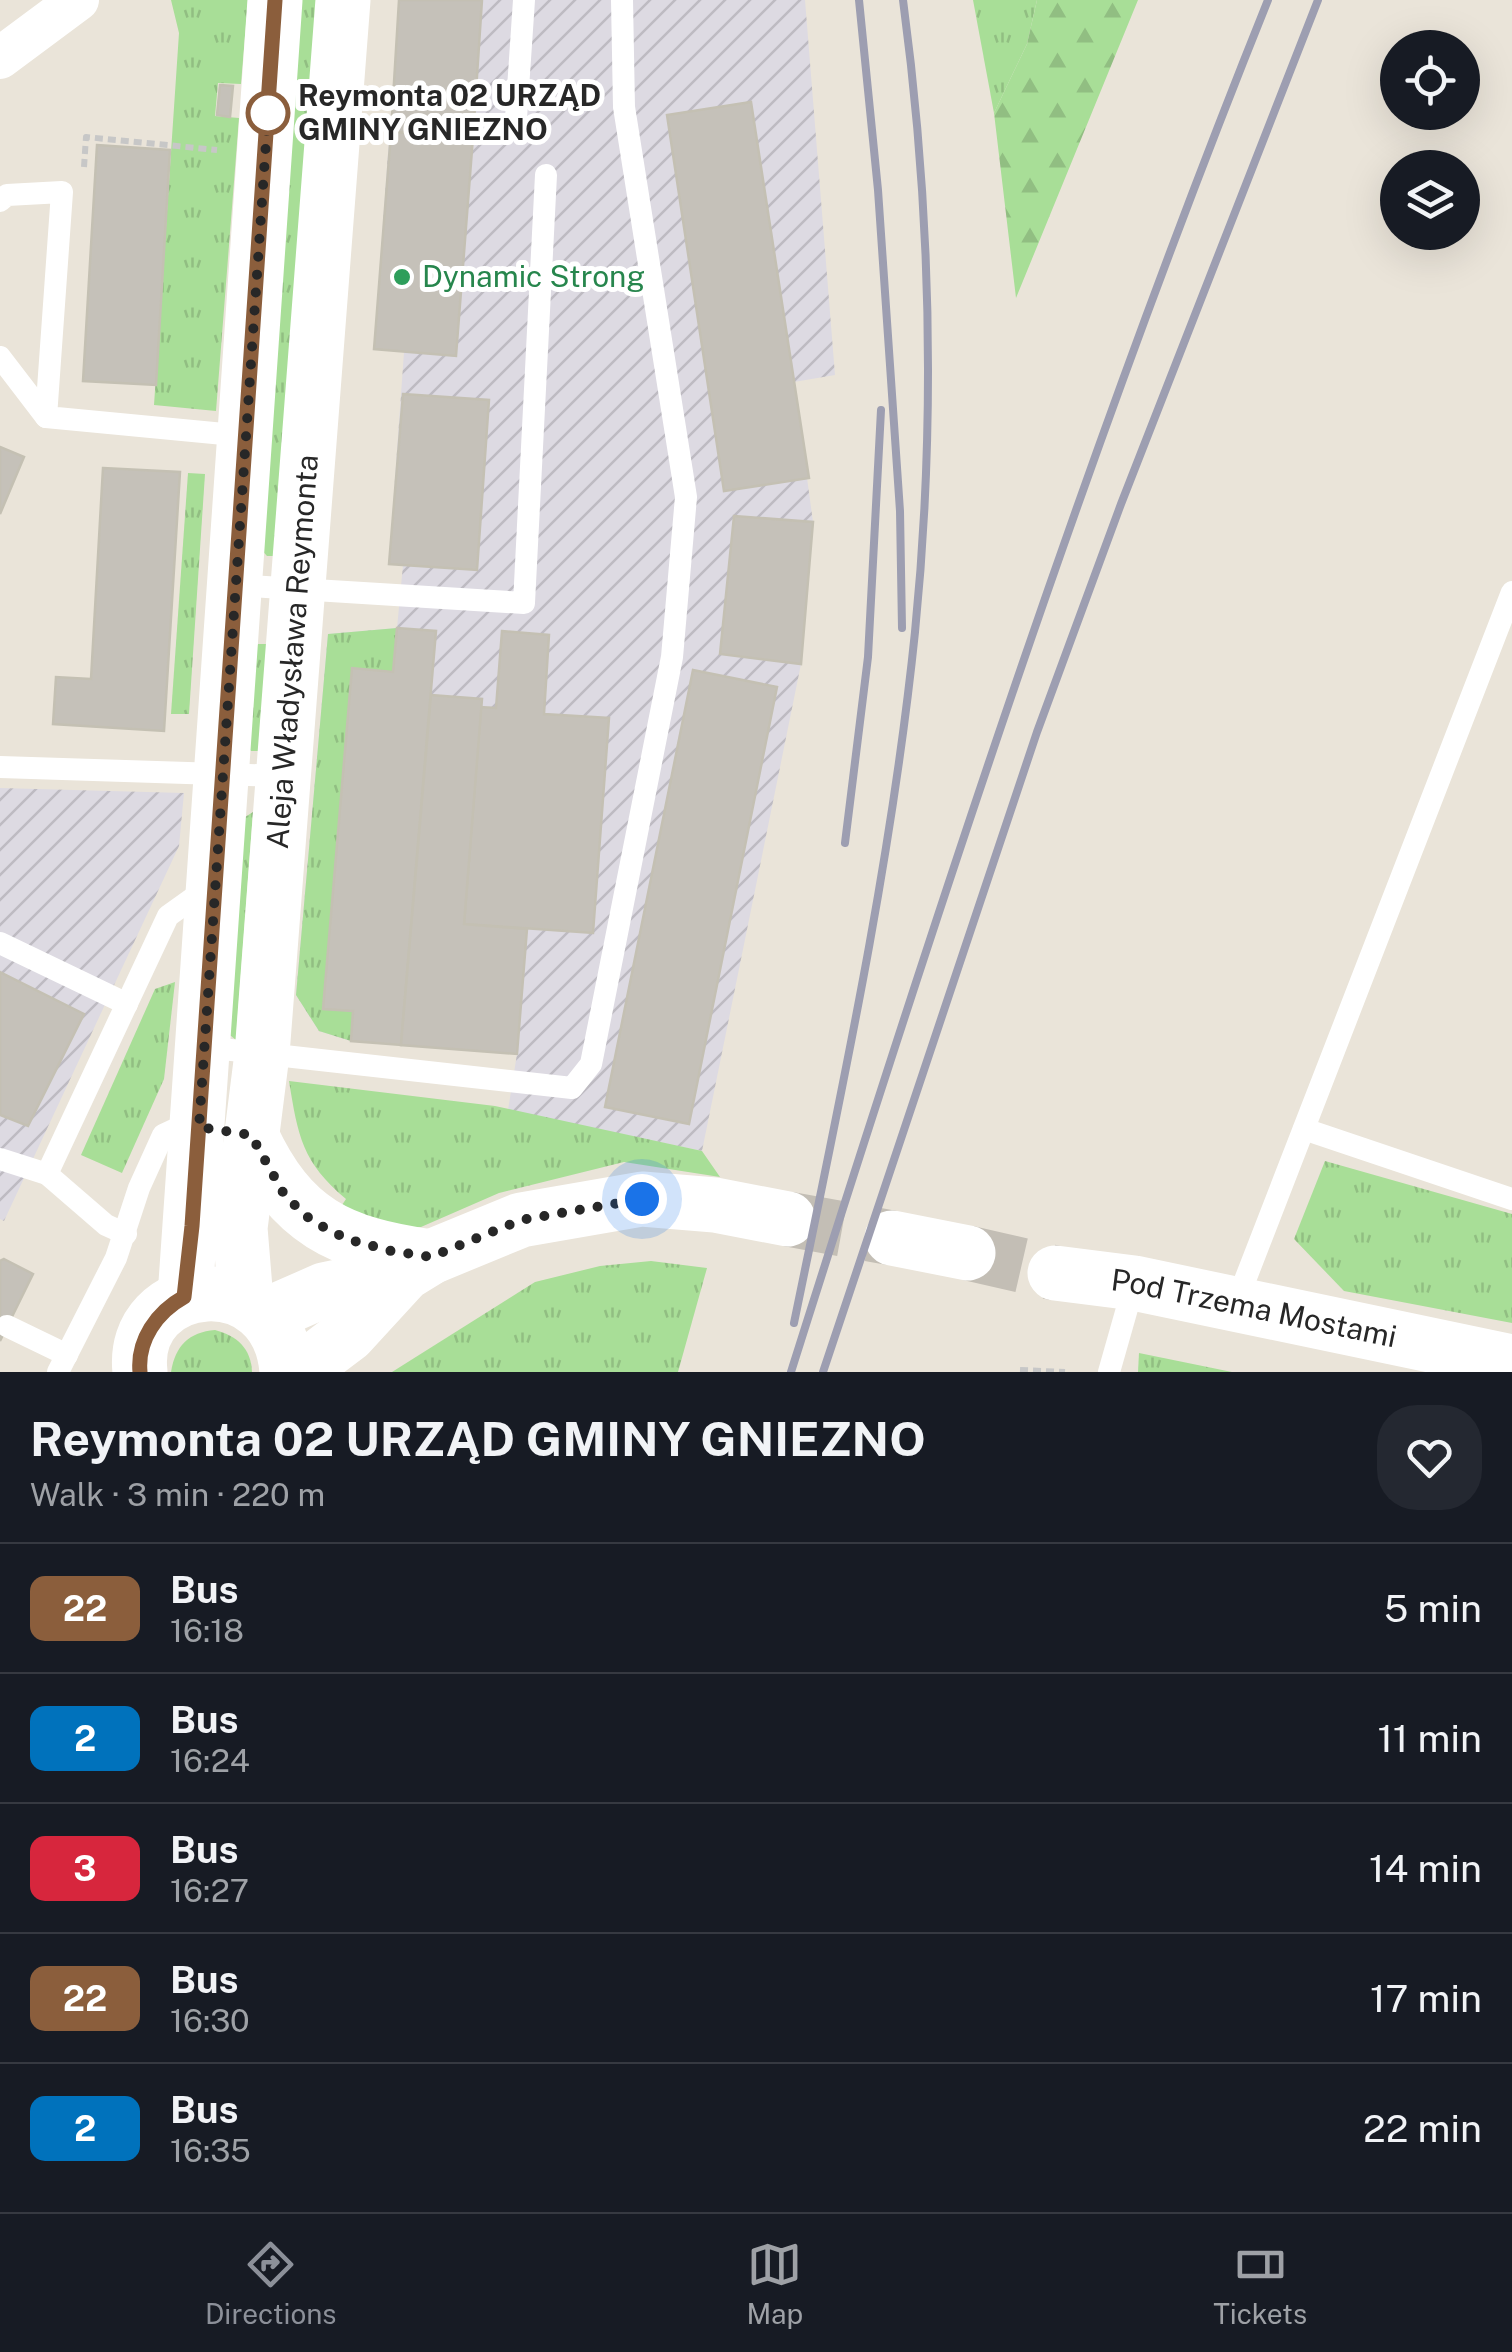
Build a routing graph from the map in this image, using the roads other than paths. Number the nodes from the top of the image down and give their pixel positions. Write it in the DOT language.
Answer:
graph roads {
  1 [pos="78,0"];
  2 [pos="275,0"];
  3 [pos="343,0"];
  4 [pos="524,0"];
  5 [pos="622,0"];
  6 [pos="0,58"];
  7 [pos="516,118"];
  8 [pos="546,174"];
  9 [pos="0,201"];
  10 [pos="0,357"];
  11 [pos="46,417"];
  12 [pos="245,436"];
  13 [pos="234,586"];
  14 [pos="297,589"];
  15 [pos="1512,592"];
  16 [pos="0,768"];
  17 [pos="221,774"];
  18 [pos="282,776"];
  19 [pos="214,883"];
  20 [pos="0,943"];
  21 [pos="126,1004"];
  22 [pos="204,1047"];
  23 [pos="262,1054"];
  24 [pos="1304,1129"];
  25 [pos="225,1131"];
  26 [pos="0,1159"];
  27 [pos="47,1174"];
  28 [pos="1512,1198"];
  29 [pos="788,1219"];
  30 [pos="126,1234"];
  31 [pos="892,1238"];
  32 [pos="968,1254"];
  33 [pos="418,1265"];
  34 [pos="1056,1273"];
  35 [pos="1134,1284"];
  36 [pos="184,1297"];
  37 [pos="1235,1306"];
  38 [pos="257,1308"];
  39 [pos="7,1326"];
  40 [pos="1512,1362"];
  41 [pos="63,1363"];
  42 [pos="140,1372"];
  43 [pos="287,1372"];
  44 [pos="298,1372"];
  45 [pos="1108,1372"];
  1 -- 6 [label="street"];
  2 -- 12 [label="street, Aleja Władysława Reymonta"];
  3 -- 14 [label="street, Aleja Władysława Reymonta"];
  4 -- 7 [label="lane"];
  5 -- 23 [label="lane"];
  8 -- 14 [label="lane"];
  9 -- 11 [label="lane"];
  10 -- 11 [label="lane"];
  11 -- 12 [label="lane"];
  12 -- 13 [label="street, Aleja Władysława Reymonta"];
  13 -- 14 [label="lane"];
  13 -- 17 [label="street, Aleja Władysława Reymonta"];
  14 -- 18 [label="street, Aleja Władysława Reymonta"];
  15 -- 24 [label="lane"];
  16 -- 17 [label="lane"];
  17 -- 18 [label="lane"];
  17 -- 19 [label="street, Aleja Władysława Reymonta"];
  18 -- 23 [label="street, Aleja Władysława Reymonta"];
  19 -- 21 [label="lane"];
  19 -- 22 [label="street, Aleja Władysława Reymonta"];
  20 -- 21 [label="lane"];
  21 -- 27 [label="lane"];
  22 -- 23 [label="lane"];
  22 -- 25 [label="street, Aleja Władysława Reymonta"];
  23 -- 25 [label="street, Aleja Władysława Reymonta"];
  24 -- 28 [label="lane"];
  24 -- 37 [label="lane"];
  25 -- 30 [label="lane"];
  25 -- 33 [label="street"];
  25 -- 36 [label="street, Aleja Władysława Reymonta"];
  25 -- 38 [label="street, Aleja Władysława Reymonta"];
  26 -- 27 [label="lane"];
  27 -- 30 [label="lane"];
  29 -- 33 [label="street"];
  30 -- 41 [label="lane"];
  31 -- 32 [label="street"];
  33 -- 38 [label="street"];
  33 -- 44 [label="street"];
  34 -- 35 [label="street, Pod Trzema Mostami"];
  35 -- 37 [label="street, Pod Trzema Mostami"];
  35 -- 45 [label="lane"];
  36 -- 38 [label="street"];
  36 -- 42 [label="street"];
  37 -- 40 [label="street, Pod Trzema Mostami"];
  38 -- 43 [label="street, Aleja Władysława Reymonta"];
  39 -- 41 [label="lane"];
}
